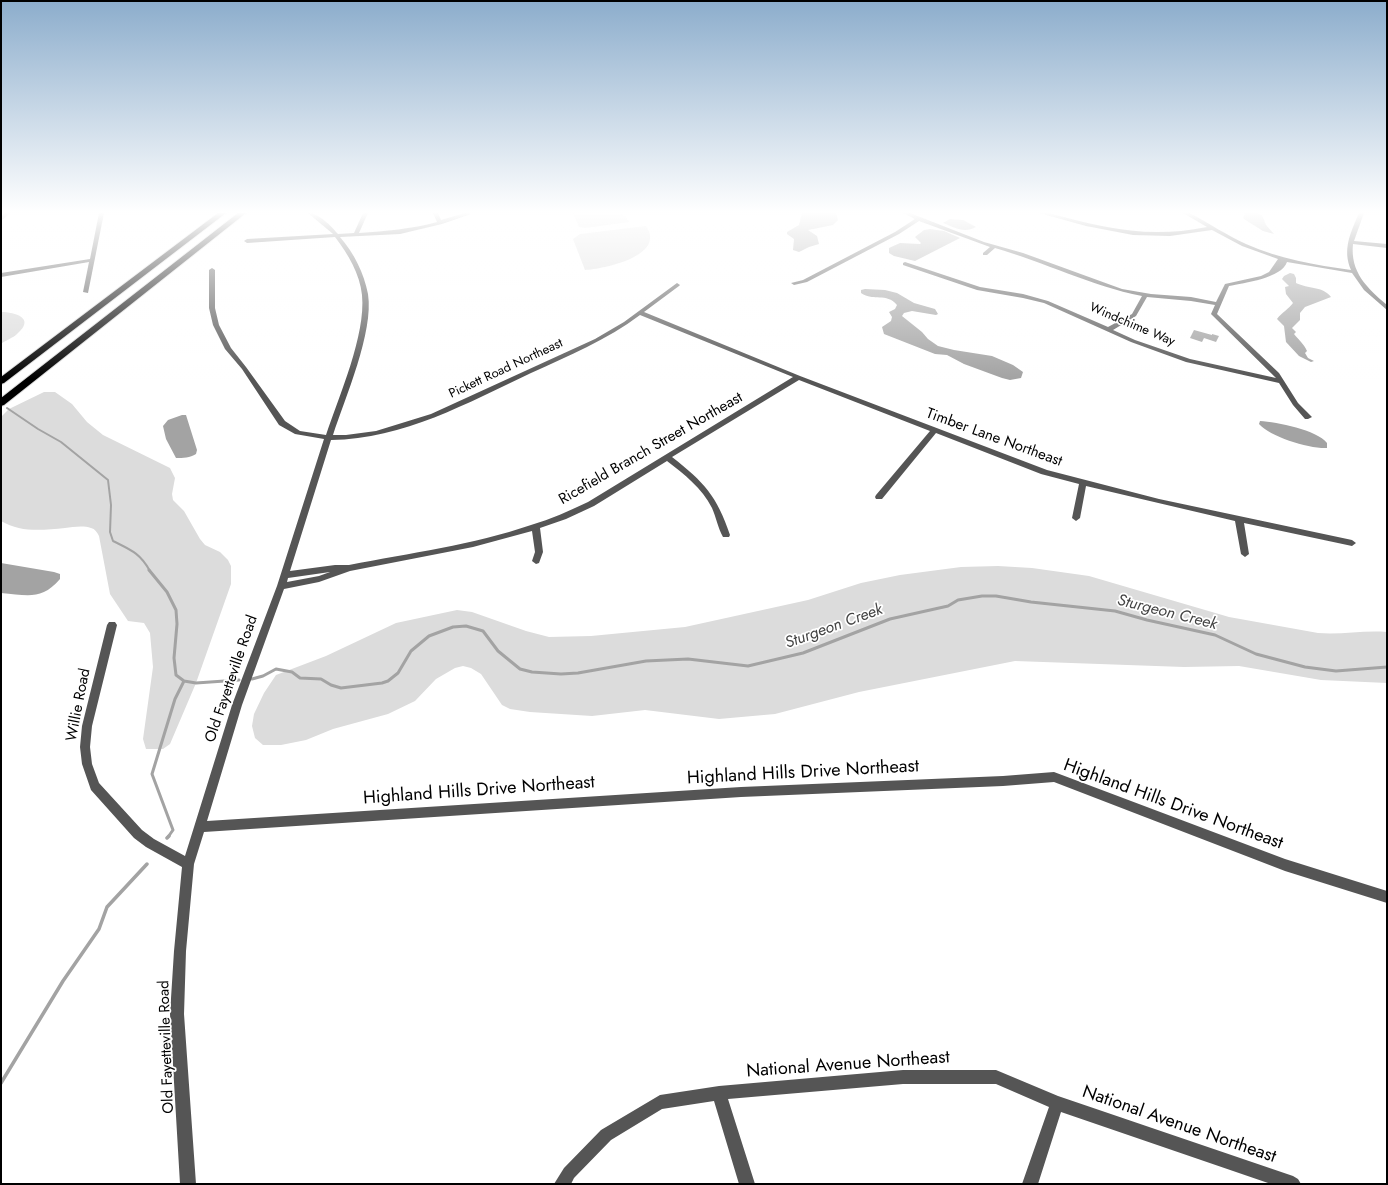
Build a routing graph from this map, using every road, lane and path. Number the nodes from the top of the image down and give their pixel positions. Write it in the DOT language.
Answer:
graph roads {
  1 [pos="42,268"];
  2 [pos="91,268"];
  3 [pos="150,268"];
  4 [pos="173,268"];
  5 [pos="358,268"];
  6 [pos="830,268"];
  7 [pos="918,268"];
  8 [pos="1062,268"];
  9 [pos="1281,268"];
  10 [pos="1334,268"];
  11 [pos="1353,268"];
  12 [pos="212,270"];
  13 [pos="1354,272"];
  14 [pos="1,275"];
  15 [pos="794,283"];
  16 [pos="677,285"];
  17 [pos="86,292"];
  18 [pos="1144,295"];
  19 [pos="1218,304"];
  20 [pos="1387,308"];
  21 [pos="640,313"];
  22 [pos="1108,330"];
  23 [pos="798,377"];
  24 [pos="1,381"];
  25 [pos="1283,382"];
  26 [pos="1,403"];
  27 [pos="1308,417"];
  28 [pos="936,430"];
  29 [pos="329,438"];
  30 [pos="667,457"];
  31 [pos="1083,483"];
  32 [pos="879,497"];
  33 [pos="1076,518"];
  34 [pos="1239,519"];
  35 [pos="536,527"];
  36 [pos="726,535"];
  37 [pos="1352,543"];
  38 [pos="1245,554"];
  39 [pos="536,561"];
  40 [pos="349,568"];
  41 [pos="284,575"];
  42 [pos="281,586"];
  43 [pos="112,626"];
  44 [pos="200,827"];
  45 [pos="188,864"];
  46 [pos="1387,897"];
  47 [pos="719,1093"];
  48 [pos="1057,1103"];
  49 [pos="188,1184"];
  50 [pos="562,1184"];
  51 [pos="747,1184"];
  52 [pos="1030,1184"];
  53 [pos="1293,1184"];
  1 -- 14 [label="street"];
  2 -- 17 [label="street"];
  3 -- 24 [label="highway"];
  4 -- 26 [label="highway"];
  5 -- 29 [label="street, Old Fayetteville Road"];
  6 -- 15 [label="street"];
  7 -- 22 [label="street, Windchime Way"];
  8 -- 18 [label="street"];
  9 -- 19 [label="street"];
  10 -- 13 [label="street"];
  11 -- 13 [label="street"];
  12 -- 29 [label="street, Pickett Road Northeast"];
  13 -- 20 [label="street"];
  16 -- 21 [label="street, Pickett Road Northeast"];
  18 -- 19 [label="street"];
  18 -- 22 [label="street"];
  19 -- 25 [label="street"];
  21 -- 23 [label="street, Timber Lane Northeast"];
  21 -- 29 [label="street, Pickett Road Northeast"];
  22 -- 25 [label="street, Windchime Way"];
  23 -- 28 [label="street, Timber Lane Northeast"];
  23 -- 30 [label="street, Ricefield Branch Street Northeast"];
  25 -- 27 [label="street"];
  28 -- 31 [label="street, Timber Lane Northeast"];
  28 -- 32 [label="street"];
  29 -- 41 [label="street, Old Fayetteville Road"];
  30 -- 35 [label="street, Ricefield Branch Street Northeast"];
  30 -- 36 [label="street"];
  31 -- 33 [label="street"];
  31 -- 34 [label="street, Timber Lane Northeast"];
  34 -- 37 [label="street, Timber Lane Northeast"];
  34 -- 38 [label="street"];
  35 -- 39 [label="street"];
  35 -- 40 [label="street, Ricefield Branch Street Northeast"];
  40 -- 41 [label="street, Ricefield Branch Street Northeast"];
  40 -- 42 [label="street, Ricefield Branch Street Northeast"];
  41 -- 42 [label="street, Old Fayetteville Road"];
  42 -- 44 [label="street, Old Fayetteville Road"];
  43 -- 45 [label="street, Willie Road"];
  44 -- 45 [label="street, Old Fayetteville Road"];
  44 -- 46 [label="street, Highland Hills Drive Northeast"];
  45 -- 49 [label="street, Old Fayetteville Road"];
  47 -- 48 [label="street, National Avenue Northeast"];
  47 -- 50 [label="street, National Avenue Northeast"];
  47 -- 51 [label="street"];
  48 -- 52 [label="street"];
  48 -- 53 [label="street, National Avenue Northeast"];
}
